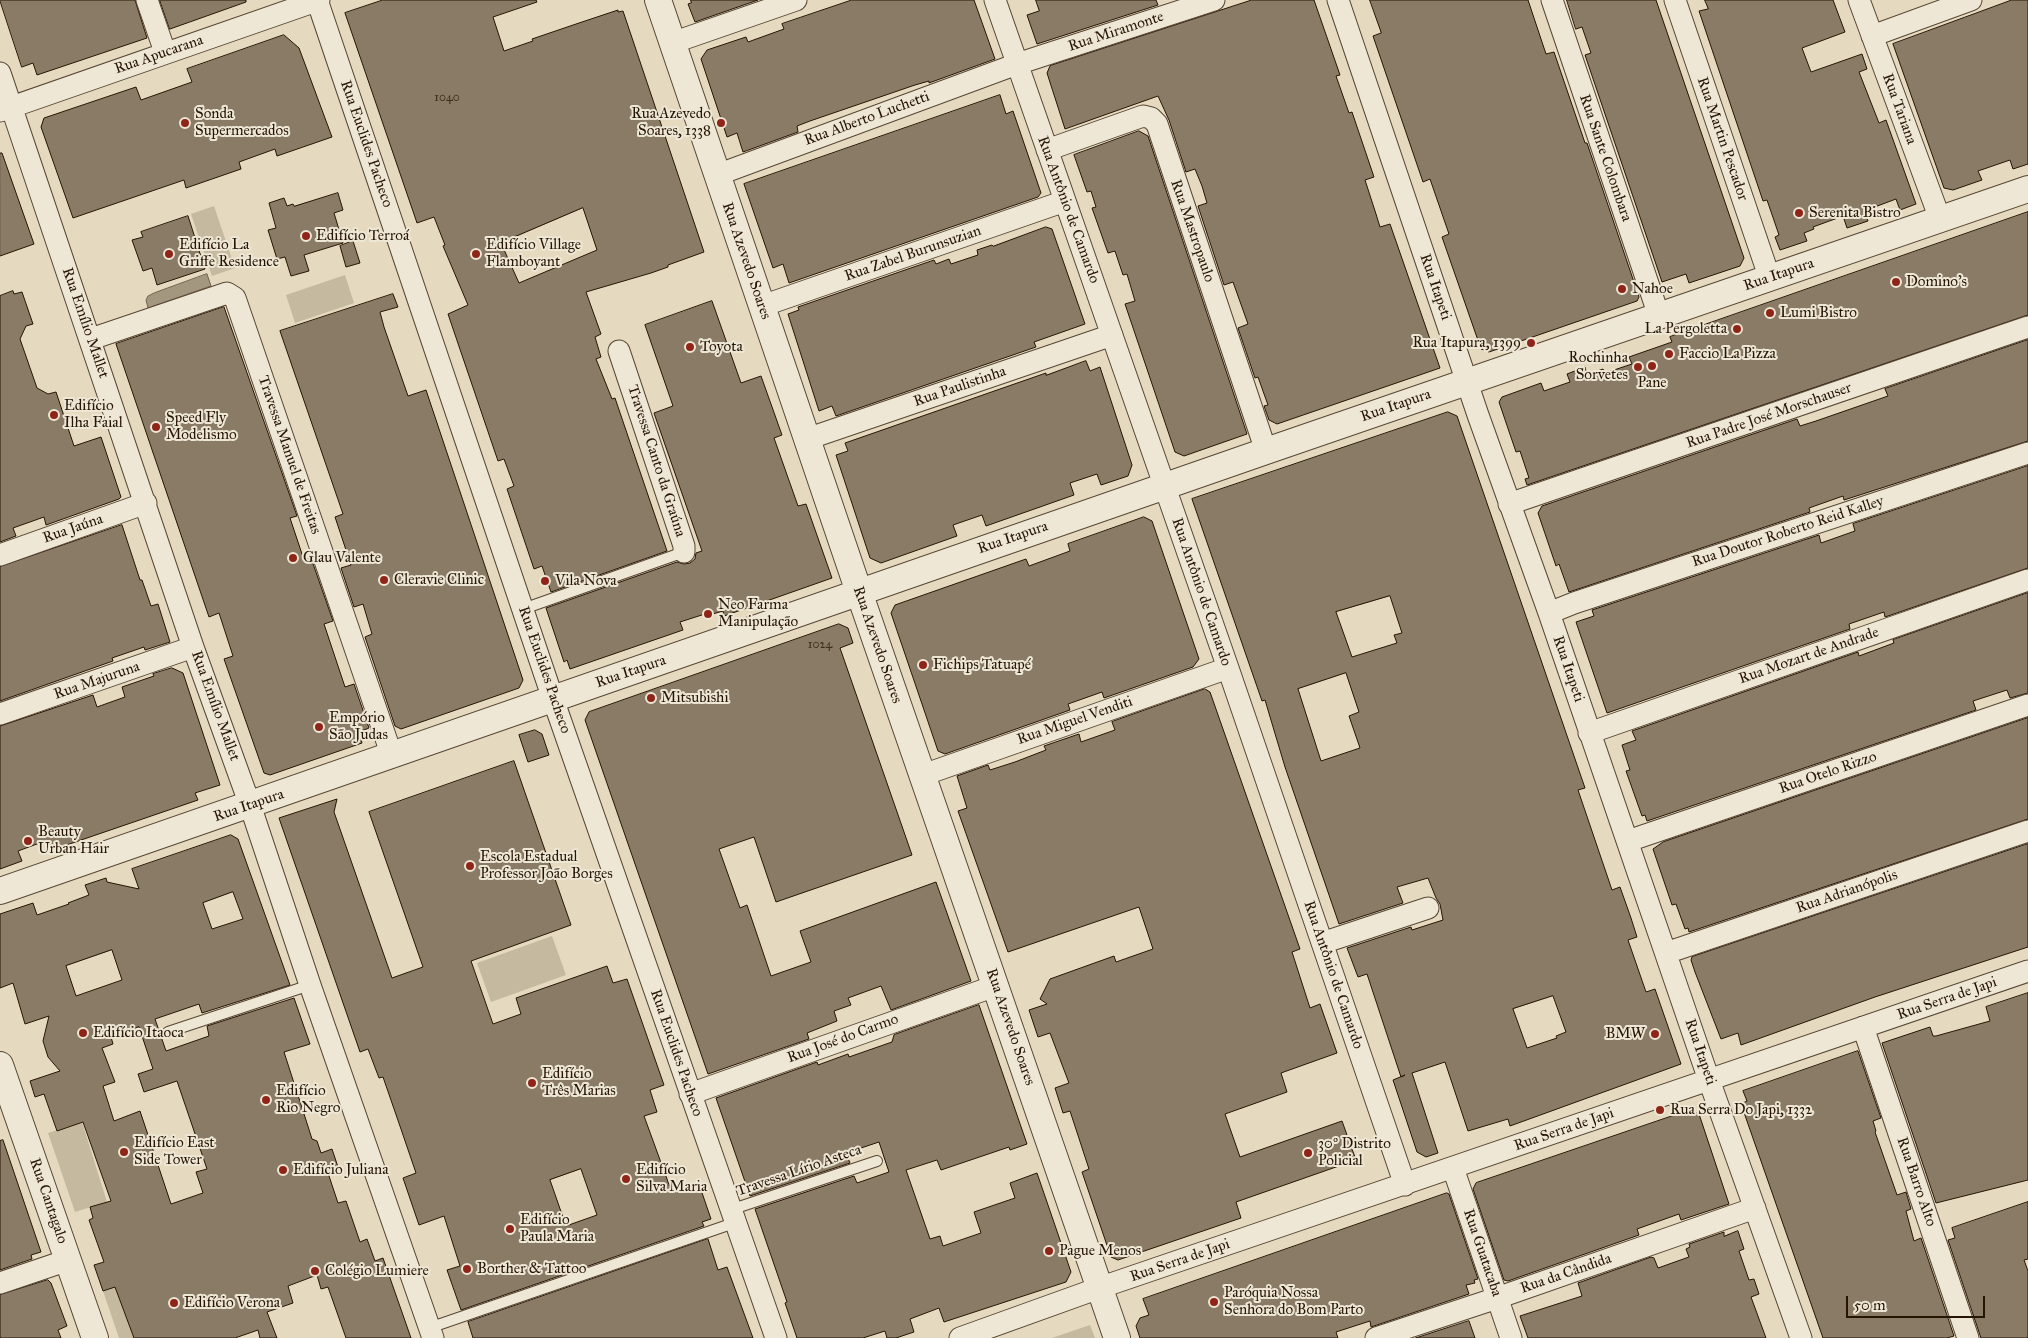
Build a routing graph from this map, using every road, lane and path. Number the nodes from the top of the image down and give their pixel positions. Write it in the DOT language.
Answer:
graph roads {
  1 [pos="147,0"];
  2 [pos="318,0"];
  3 [pos="658,0"];
  4 [pos="796,0"];
  5 [pos="995,0"];
  6 [pos="1214,0"];
  7 [pos="1338,0"];
  8 [pos="1552,0"];
  9 [pos="1675,0"];
  10 [pos="1859,0"];
  11 [pos="1971,0"];
  12 [pos="1170,7"];
  13 [pos="1872,36"];
  14 [pos="672,43"];
  15 [pos="166,52"];
  16 [pos="1017,64"];
  17 [pos="0,73"];
  18 [pos="6,109"];
  19 [pos="1047,150"];
  20 [pos="717,175"];
  21 [pos="2028,189"];
  22 [pos="1065,201"];
  23 [pos="1940,219"];
  24 [pos="1770,279"];
  25 [pos="762,306"];
  26 [pos="1659,316"];
  27 [pos="2028,327"];
  28 [pos="1112,335"];
  29 [pos="91,339"];
  30 [pos="619,351"];
  31 [pos="1467,382"];
  32 [pos="807,439"];
  33 [pos="1266,451"];
  34 [pos="2028,453"];
  35 [pos="1164,486"];
  36 [pos="146,503"];
  37 [pos="1509,504"];
  38 [pos="684,552"];
  39 [pos="0,555"];
  40 [pos="2028,580"];
  41 [pos="859,592"];
  42 [pos="523,609"];
  43 [pos="1549,613"];
  44 [pos="193,647"];
  45 [pos="1228,668"];
  46 [pos="553,699"];
  47 [pos="2028,705"];
  48 [pos="0,714"];
  49 [pos="1589,732"];
  50 [pos="392,756"];
  51 [pos="923,775"];
  52 [pos="250,805"];
  53 [pos="2028,831"];
  54 [pos="1628,841"];
  55 [pos="0,891"];
  56 [pos="1428,908"];
  57 [pos="1322,943"];
  58 [pos="1666,953"];
  59 [pos="2028,971"];
  60 [pos="310,985"];
  61 [pos="995,986"];
  62 [pos="1863,1027"];
  63 [pos="168,1032"];
  64 [pos="0,1065"];
  65 [pos="1709,1080"];
  66 [pos="690,1094"];
  67 [pos="5,1096"];
  68 [pos="877,1161"];
  69 [pos="1453,1168"];
  70 [pos="1404,1185"];
  71 [pos="1755,1208"];
  72 [pos="732,1217"];
  73 [pos="68,1260"];
  74 [pos="0,1283"];
  75 [pos="1099,1288"];
  76 [pos="1497,1298"];
  77 [pos="431,1333"];
  78 [pos="95,1338"];
  79 [pos="776,1338"];
  80 [pos="960,1338"];
  81 [pos="1117,1338"];
  82 [pos="1376,1338"];
  83 [pos="1511,1338"];
  84 [pos="1801,1338"];
  85 [pos="1968,1338"];
  1 -- 15 [label="street"];
  2 -- 15 [label="street, Rua Apucarana"];
  2 -- 42 [label="street, Rua Euclides Pacheco"];
  3 -- 14 [label="street, Rua Azevedo Soares"];
  4 -- 14 [label="street"];
  5 -- 16 [label="street, Rua Antônio de Camardo"];
  6 -- 12 [label="street, Rua Miramonte"];
  7 -- 31 [label="street, Rua Itapeti"];
  8 -- 26 [label="street, Rua Sante Colombara"];
  9 -- 24 [label="street, Rua Martin Pescador"];
  10 -- 13 [label="street, Rua Tariana"];
  11 -- 13 [label="street"];
  12 -- 16 [label="street, Rua Miramonte"];
  13 -- 23 [label="street, Rua Tariana"];
  14 -- 20 [label="street, Rua Azevedo Soares"];
  15 -- 18 [label="street, Rua Apucarana"];
  16 -- 19 [label="street, Rua Antônio de Camardo"];
  16 -- 20 [label="street, Rua Alberto Luchetti"];
  17 -- 18 [label="street, Rua Emílio Mallet"];
  18 -- 29 [label="street, Rua Emílio Mallet"];
  19 -- 22 [label="street, Rua Antônio de Camardo"];
  19 -- 33 [label="street, Rua Mastropaulo"];
  20 -- 25 [label="street, Rua Azevedo Soares"];
  21 -- 23 [label="street, Rua Itapura"];
  22 -- 25 [label="street, Rua Zabel Burunsuzian"];
  22 -- 28 [label="street, Rua Antônio de Camardo"];
  23 -- 24 [label="street, Rua Itapura"];
  24 -- 26 [label="street, Rua Itapura"];
  25 -- 32 [label="street, Rua Azevedo Soares"];
  26 -- 31 [label="street, Rua Itapura"];
  27 -- 37 [label="street, Rua Padre José Morschauser"];
  28 -- 32 [label="street, Rua Paulistinha"];
  28 -- 35 [label="street, Rua Antônio de Camardo"];
  29 -- 36 [label="street, Rua Emílio Mallet"];
  29 -- 50 [label="street, Travessa Manuel de Freitas"];
  30 -- 38 [label="street, Travessa Canto da Graúna"];
  31 -- 33 [label="street, Rua Itapura"];
  31 -- 37 [label="street, Rua Itapeti"];
  32 -- 41 [label="street, Rua Azevedo Soares"];
  33 -- 35 [label="street, Rua Itapura"];
  34 -- 43 [label="street, Rua Doutor Roberto Reid Kalley"];
  35 -- 41 [label="street, Rua Itapura"];
  35 -- 45 [label="street, Rua Antônio de Camardo"];
  36 -- 39 [label="street, Rua Jaúna"];
  36 -- 44 [label="street, Rua Emílio Mallet"];
  37 -- 43 [label="street, Rua Itapeti"];
  38 -- 42 [label="lane, Travessa Canto da Graúna"];
  40 -- 49 [label="street, Rua Mozart de Andrade"];
  41 -- 46 [label="street, Rua Itapura"];
  41 -- 51 [label="street, Rua Azevedo Soares"];
  42 -- 46 [label="street, Rua Euclides Pacheco"];
  43 -- 49 [label="street, Rua Itapeti"];
  44 -- 48 [label="street, Rua Majuruna"];
  44 -- 52 [label="street, Rua Emílio Mallet"];
  45 -- 51 [label="street, Rua Miguel Venditi"];
  45 -- 57 [label="street, Rua Antônio de Camardo"];
  46 -- 50 [label="street, Rua Itapura"];
  46 -- 66 [label="street, Rua Euclides Pacheco"];
  47 -- 54 [label="street, Rua Otelo Rizzo"];
  49 -- 54 [label="street, Rua Itapeti"];
  50 -- 52 [label="street, Rua Itapura"];
  51 -- 61 [label="street, Rua Azevedo Soares"];
  52 -- 55 [label="street, Rua Itapura"];
  52 -- 60 [label="street, Rua Emílio Mallet"];
  53 -- 58 [label="street, Rua Adrianópolis"];
  54 -- 58 [label="street, Rua Itapeti"];
  56 -- 57 [label="street"];
  57 -- 70 [label="street, Rua Antônio de Camardo"];
  58 -- 65 [label="street, Rua Itapeti"];
  59 -- 62 [label="street, Rua Serra de Japi"];
  60 -- 63 [label="lane"];
  60 -- 77 [label="street, Rua Emílio Mallet"];
  61 -- 66 [label="street, Rua José do Carmo"];
  61 -- 75 [label="street, Rua Azevedo Soares"];
  62 -- 65 [label="street, Rua Serra de Japi"];
  62 -- 85 [label="street, Rua Barro Alto"];
  64 -- 67 [label="street, Rua Cantagalo"];
  65 -- 69 [label="street, Rua Serra de Japi"];
  65 -- 71 [label="street, Rua Itapeti"];
  66 -- 72 [label="street, Rua Euclides Pacheco"];
  67 -- 73 [label="street, Rua Cantagalo"];
  68 -- 72 [label="lane, Travessa Lírio Asteca"];
  69 -- 70 [label="street, Rua Serra de Japi"];
  69 -- 76 [label="street, Rua Guatacaba"];
  70 -- 75 [label="street, Rua Serra de Japi"];
  71 -- 76 [label="street, Rua da Cândida"];
  71 -- 84 [label="street, Rua Itapeti"];
  72 -- 77 [label="lane, Travessa Lírio Asteca"];
  72 -- 79 [label="street, Rua Euclides Pacheco"];
  73 -- 74 [label="street"];
  73 -- 78 [label="street, Rua Cantagalo"];
  75 -- 80 [label="street, Rua Serra de Japi"];
  75 -- 81 [label="street, Rua Azevedo Soares"];
  76 -- 82 [label="street, Rua da Cândida"];
  76 -- 83 [label="street, Rua Guatacaba"];
}
